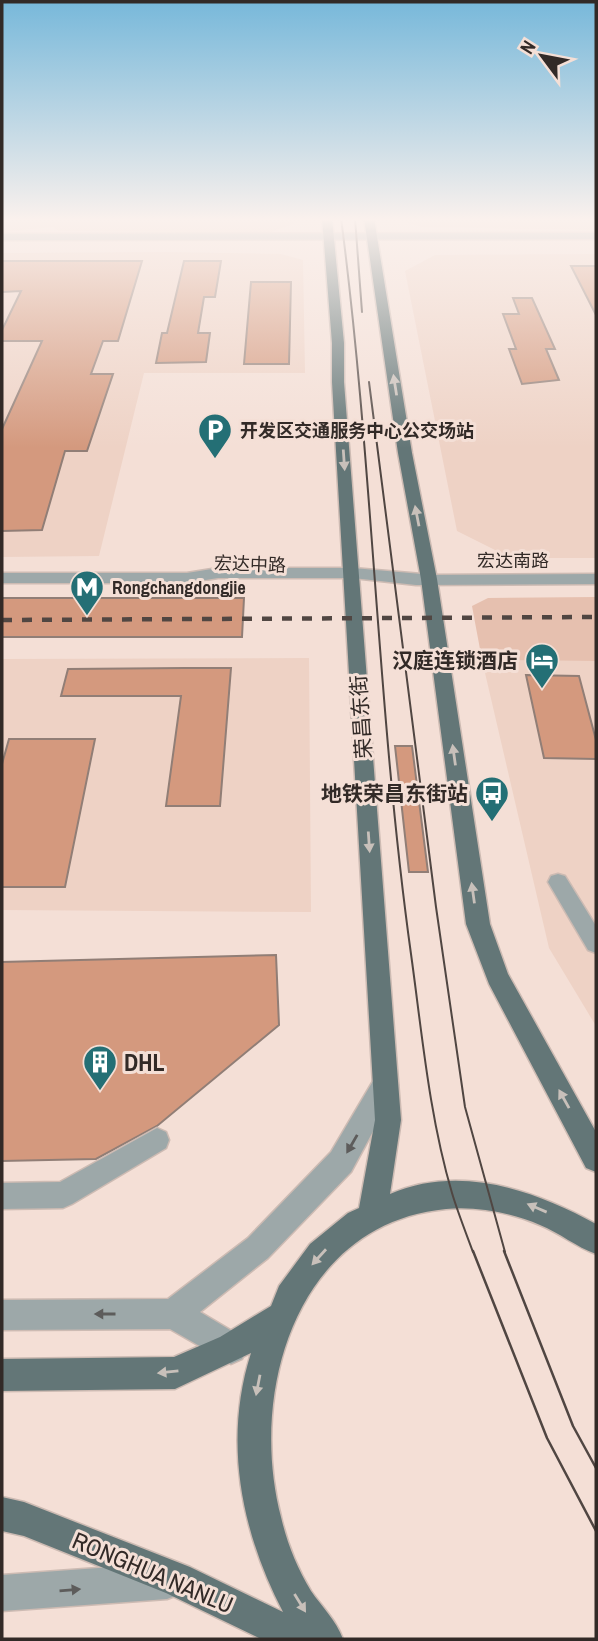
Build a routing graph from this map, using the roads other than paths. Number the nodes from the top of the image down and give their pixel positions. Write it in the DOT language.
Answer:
graph roads {
  1 [pos="333,295"];
  2 [pos="380,295"];
  3 [pos="2,578"];
  4 [pos="353,579"];
  5 [pos="429,579"];
  6 [pos="596,579"];
  7 [pos="558,882"];
  8 [pos="596,944"];
  9 [pos="386,1085"];
  10 [pos="157,1140"];
  11 [pos="596,1159"];
  12 [pos="2,1196"];
  13 [pos="372,1214"];
  14 [pos="596,1240"];
  15 [pos="173,1314"];
  16 [pos="2,1315"];
  17 [pos="277,1319"];
  18 [pos="231,1348"];
  19 [pos="2,1375"];
  20 [pos="2,1514"];
  21 [pos="177,1580"];
  22 [pos="2,1593"];
  23 [pos="300,1639"];
  24 [pos="325,1639"];
  1 -- 4 [label="main road, 荣昌东街, one-way"];
  5 -- 2 [label="main road, one-way"];
  3 -- 4 [label="street, 宏达中路"];
  4 -- 5 [label="street, 宏达中路"];
  4 -- 9 [label="main road, 荣昌东街, one-way"];
  5 -- 6 [label="street, 宏达南路"];
  11 -- 5 [label="main road, one-way"];
  7 -- 8 [label="street"];
  9 -- 13 [label="main road, 荣昌东街"];
  9 -- 15 [label="street, one-way"];
  10 -- 12 [label="street"];
  14 -- 13 [label="main road, one-way"];
  13 -- 17 [label="main road, one-way"];
  15 -- 16 [label="street, one-way"];
  15 -- 18 [label="street"];
  17 -- 18 [label="main road"];
  17 -- 24 [label="main road, one-way"];
  18 -- 19 [label="main road, one-way"];
  20 -- 21 [label="main road, RONGHUA NANLU"];
  22 -- 21 [label="street, one-way"];
  21 -- 23 [label="main road, RONGHUA NANLU"];
}
